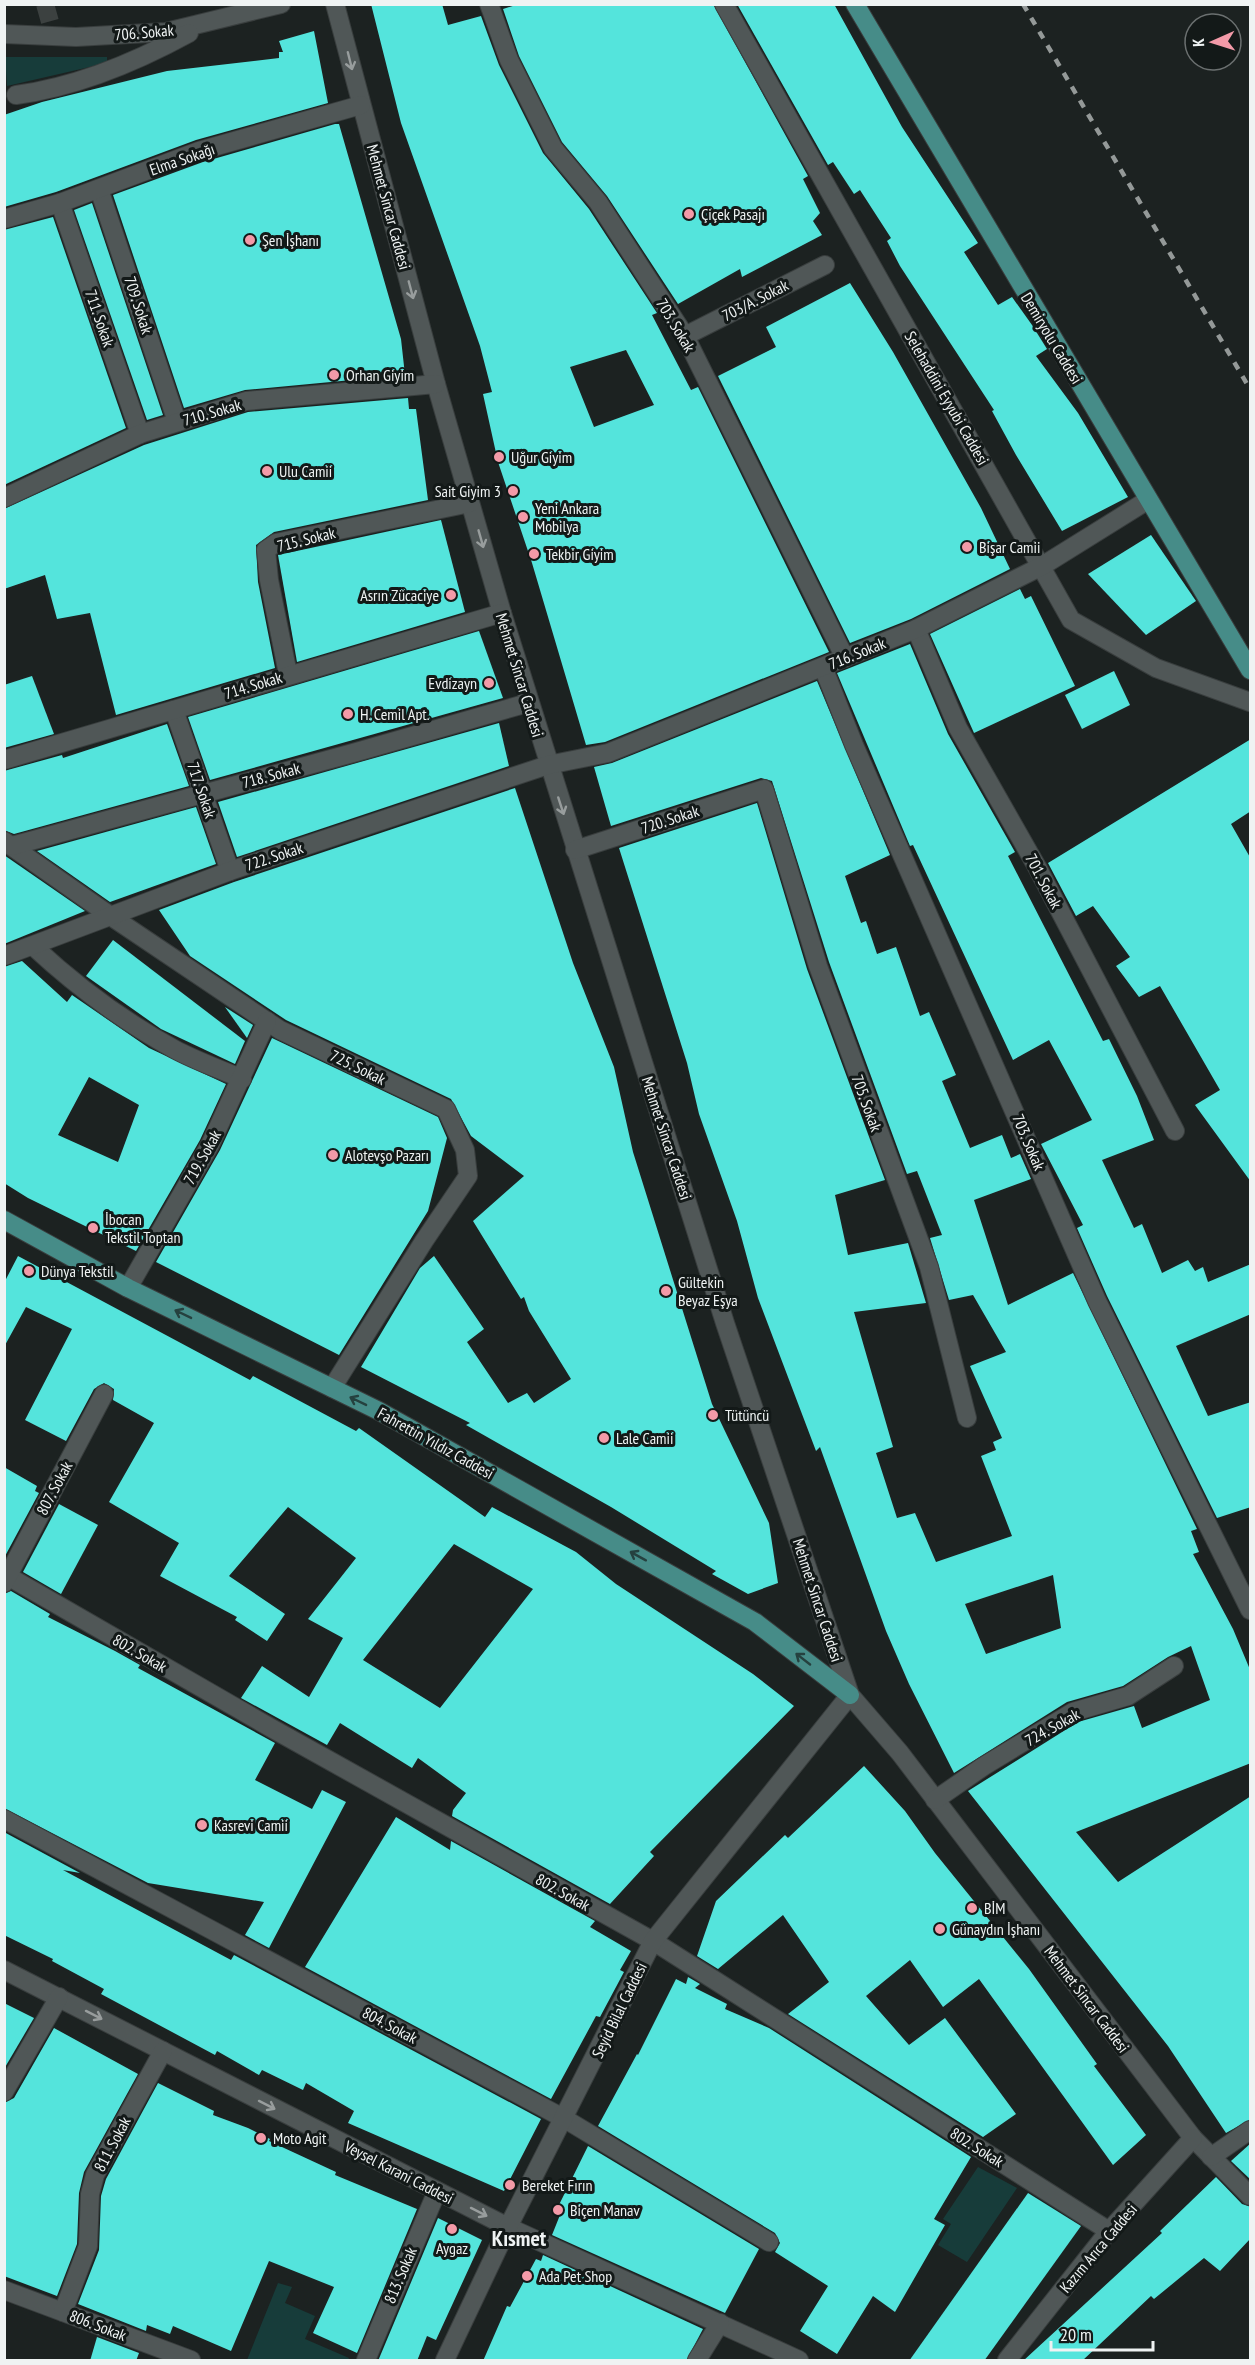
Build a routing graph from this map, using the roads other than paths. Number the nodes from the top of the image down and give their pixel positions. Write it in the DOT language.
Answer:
graph roads {
  1 [pos="281,4"];
  2 [pos="335,4"];
  3 [pos="489,4"];
  4 [pos="724,4"];
  5 [pos="855,4"];
  6 [pos="209,22"];
  7 [pos="4,34"];
  8 [pos="16,95"];
  9 [pos="361,105"];
  10 [pos="99,189"];
  11 [pos="60,203"];
  12 [pos="4,219"];
  13 [pos="825,265"];
  14 [pos="685,336"];
  15 [pos="436,384"];
  16 [pos="177,422"];
  17 [pos="140,434"];
  18 [pos="4,498"];
  19 [pos="1148,500"];
  20 [pos="470,502"];
  21 [pos="1042,566"];
  22 [pos="502,612"];
  23 [pos="916,629"];
  24 [pos="845,658"];
  25 [pos="823,667"];
  26 [pos="1251,670"];
  27 [pos="288,674"];
  28 [pos="1251,702"];
  29 [pos="528,703"];
  30 [pos="174,710"];
  31 [pos="4,760"];
  32 [pos="548,765"];
  33 [pos="764,789"];
  34 [pos="203,793"];
  35 [pos="8,844"];
  36 [pos="575,850"];
  37 [pos="230,871"];
  38 [pos="112,917"];
  39 [pos="33,946"];
  40 [pos="4,956"];
  41 [pos="267,1022"];
  42 [pos="242,1079"];
  43 [pos="1175,1131"];
  44 [pos="4,1220"];
  45 [pos="128,1288"];
  46 [pos="332,1388"];
  47 [pos="104,1394"];
  48 [pos="967,1418"];
  49 [pos="6,1578"];
  50 [pos="1251,1610"];
  51 [pos="1174,1666"];
  52 [pos="850,1695"];
  53 [pos="935,1800"];
  54 [pos="4,1819"];
  55 [pos="653,1941"];
  56 [pos="4,1970"];
  57 [pos="59,1997"];
  58 [pos="163,2051"];
  59 [pos="4,2092"];
  60 [pos="565,2119"];
  61 [pos="1251,2130"];
  62 [pos="1193,2138"];
  63 [pos="1214,2160"];
  64 [pos="437,2191"];
  65 [pos="1251,2196"];
  66 [pos="508,2228"];
  67 [pos="1109,2231"];
  68 [pos="769,2242"];
  69 [pos="4,2290"];
  70 [pos="63,2312"];
  71 [pos="720,2323"];
  72 [pos="192,2361"];
  73 [pos="366,2361"];
  74 [pos="445,2361"];
  75 [pos="697,2361"];
  76 [pos="799,2361"];
  77 [pos="1007,2361"];
  1 -- 6 [label="street, 706. Sokak"];
  2 -- 9 [label="street, Mehmet Sincar Caddesi, one-way"];
  3 -- 14 [label="street, 703. Sokak"];
  4 -- 21 [label="street, Selehaddini Eyyubi Caddesi"];
  5 -- 19 [label="main road, Demiryolu Caddesi"];
  6 -- 7 [label="street, 706. Sokak"];
  6 -- 8 [label="street"];
  9 -- 10 [label="street, Elma Sokağı"];
  9 -- 15 [label="street, Mehmet Sincar Caddesi, one-way"];
  10 -- 11 [label="street, Elma Sokağı"];
  10 -- 16 [label="street, 709. Sokak"];
  11 -- 12 [label="street, Elma Sokağı"];
  11 -- 17 [label="street, 711. Sokak"];
  13 -- 14 [label="street, 703/A. Sokak"];
  14 -- 24 [label="street, 703. Sokak"];
  15 -- 16 [label="street, 710. Sokak"];
  15 -- 20 [label="street, Mehmet Sincar Caddesi"];
  16 -- 17 [label="street, 710. Sokak"];
  17 -- 18 [label="street, 710. Sokak"];
  19 -- 21 [label="street, 716. Sokak"];
  19 -- 26 [label="main road, Demiryolu Caddesi"];
  20 -- 22 [label="street, Mehmet Sincar Caddesi, one-way"];
  20 -- 27 [label="street, 715. Sokak"];
  21 -- 23 [label="street, 716. Sokak"];
  21 -- 28 [label="street, Selehaddini Eyyubi Caddesi"];
  22 -- 27 [label="street, 714. Sokak"];
  22 -- 29 [label="street, Mehmet Sincar Caddesi"];
  23 -- 24 [label="street, 716. Sokak"];
  23 -- 43 [label="street, 701. Sokak"];
  24 -- 25 [label="street, 716. Sokak"];
  25 -- 32 [label="street, 716. Sokak"];
  25 -- 50 [label="street, 703. Sokak"];
  27 -- 30 [label="street, 714. Sokak"];
  29 -- 32 [label="street, Mehmet Sincar Caddesi"];
  29 -- 34 [label="street, 718. Sokak"];
  30 -- 31 [label="street, 714. Sokak"];
  30 -- 34 [label="street, 717. Sokak"];
  32 -- 36 [label="street, Mehmet Sincar Caddesi, one-way"];
  32 -- 37 [label="street, 722. Sokak"];
  33 -- 36 [label="street, 720. Sokak"];
  33 -- 48 [label="street, 705. Sokak"];
  34 -- 35 [label="street, 718. Sokak"];
  34 -- 37 [label="street, 717. Sokak"];
  35 -- 38 [label="street, 725. Sokak"];
  36 -- 52 [label="street, Mehmet Sincar Caddesi"];
  37 -- 38 [label="street, 722. Sokak"];
  38 -- 39 [label="street, 722. Sokak"];
  38 -- 41 [label="street, 725. Sokak"];
  39 -- 40 [label="street, 722. Sokak"];
  39 -- 42 [label="street"];
  41 -- 42 [label="street, 719. Sokak"];
  41 -- 46 [label="street, 725. Sokak"];
  42 -- 45 [label="street, 719. Sokak"];
  44 -- 45 [label="main road, Fahrettin Yıldız Caddesi"];
  46 -- 45 [label="main road, Fahrettin Yıldız Caddesi, one-way"];
  52 -- 46 [label="main road, Fahrettin Yıldız Caddesi, one-way"];
  47 -- 49 [label="street, 807. Sokak"];
  49 -- 55 [label="street, 802. Sokak"];
  51 -- 53 [label="street, 724. Sokak"];
  52 -- 53 [label="street, Mehmet Sincar Caddesi"];
  52 -- 55 [label="street, Seyid Bilal Caddesi"];
  53 -- 62 [label="street, Mehmet Sincar Caddesi"];
  54 -- 60 [label="street, 804. Sokak"];
  55 -- 60 [label="street, Seyid Bilal Caddesi"];
  55 -- 67 [label="street, 802. Sokak"];
  56 -- 57 [label="street, Veysel Karani Caddesi"];
  57 -- 58 [label="street, Veysel Karani Caddesi, one-way"];
  57 -- 59 [label="street"];
  58 -- 64 [label="street, Veysel Karani Caddesi, one-way"];
  58 -- 70 [label="street, 811. Sokak"];
  60 -- 66 [label="street, Seyid Bilal Caddesi"];
  60 -- 68 [label="street, 804. Sokak"];
  61 -- 63 [label="street"];
  62 -- 63 [label="street, Mehmet Sincar Caddesi"];
  62 -- 67 [label="street, Kazım Arıca Caddesi"];
  63 -- 65 [label="street, Mehmet Sincar Caddesi"];
  64 -- 66 [label="street, Veysel Karani Caddesi, one-way"];
  64 -- 73 [label="street, 813. Sokak"];
  66 -- 71 [label="street, Veysel Karani Caddesi"];
  66 -- 74 [label="street, Seyid Bilal Caddesi"];
  67 -- 77 [label="street, Kazım Arıca Caddesi"];
  69 -- 70 [label="street, 806. Sokak"];
  70 -- 72 [label="street, 806. Sokak"];
  71 -- 75 [label="street"];
  71 -- 76 [label="street, Veysel Karani Caddesi"];
}
